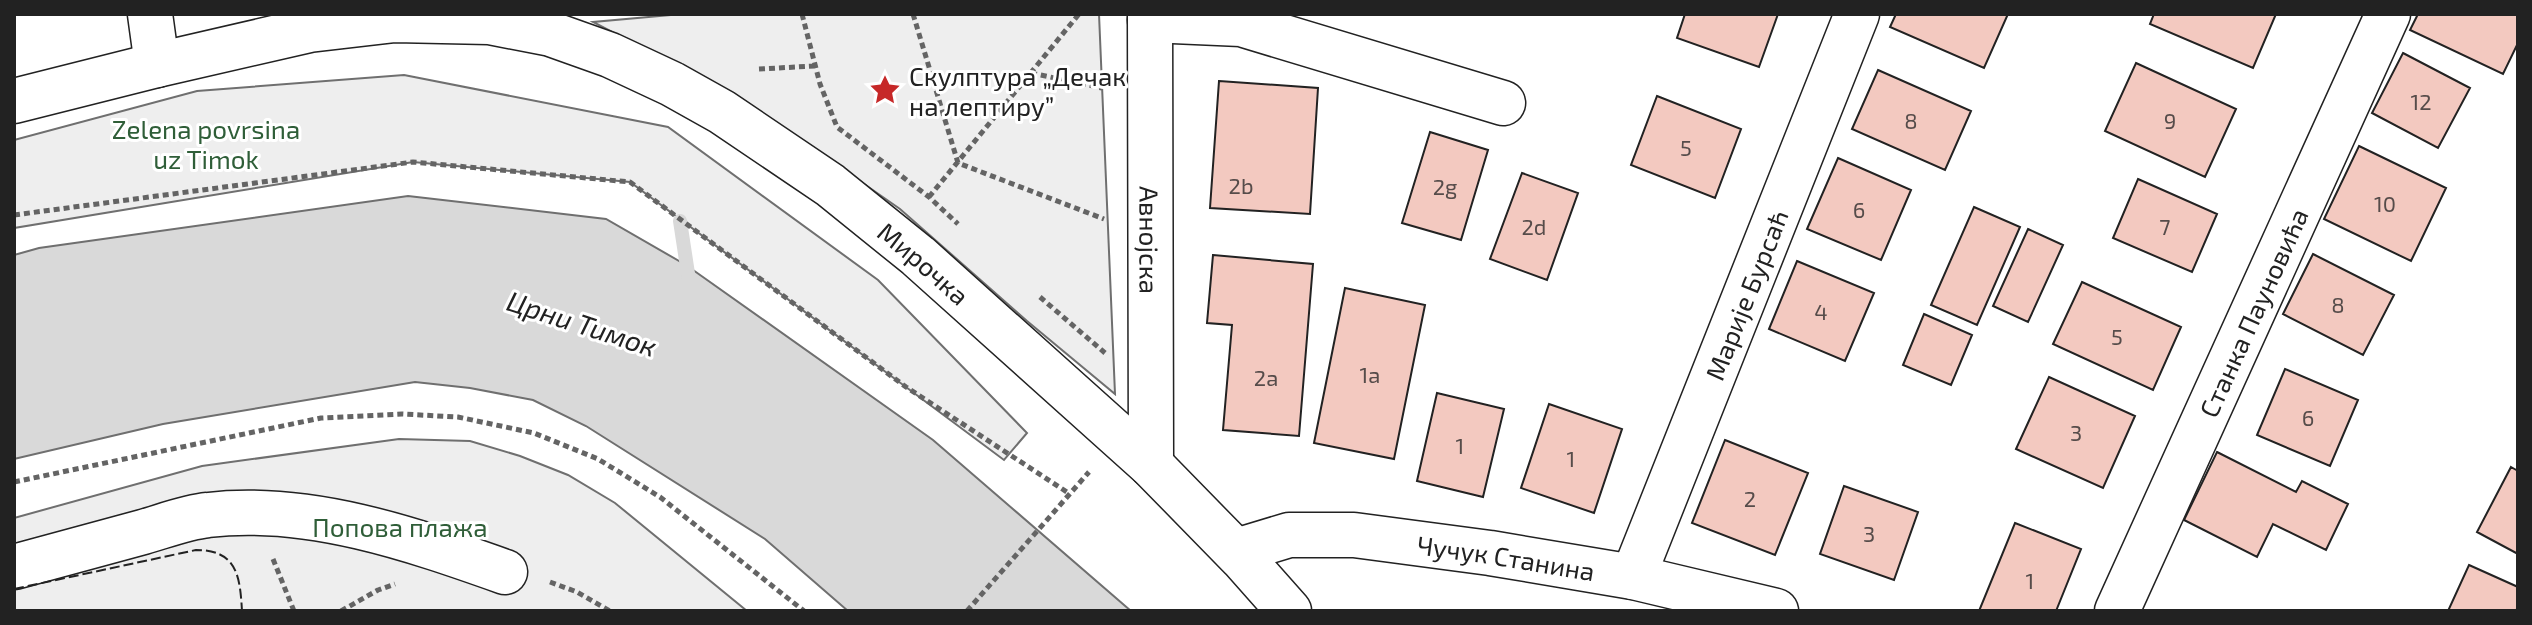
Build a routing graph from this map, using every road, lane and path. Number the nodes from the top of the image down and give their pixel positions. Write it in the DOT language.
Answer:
graph roads {
  1 [pos="150,14"];
  2 [pos="802,14"];
  3 [pos="913,14"];
  4 [pos="1079,14"];
  5 [pos="1857,14"];
  6 [pos="2388,14"];
  7 [pos="1150,17"];
  8 [pos="491,18"];
  9 [pos="157,65"];
  10 [pos="815,66"];
  11 [pos="759,69"];
  12 [pos="1031,73"];
  13 [pos="1102,88"];
  14 [pos="14,101"];
  15 [pos="1503,103"];
  16 [pos="958,163"];
  17 [pos="929,197"];
  18 [pos="14,215"];
  19 [pos="1108,221"];
  20 [pos="962,228"];
  21 [pos="1029,288"];
  22 [pos="1151,367"];
  23 [pos="1151,465"];
  24 [pos="14,482"];
  25 [pos="1236,551"];
  26 [pos="14,567"];
  27 [pos="505,572"];
  28 [pos="1633,577"];
  29 [pos="804,611"];
  30 [pos="967,611"];
  31 [pos="1289,611"];
  32 [pos="1776,611"];
  33 [pos="2117,611"];
  1 -- 9 [label="street"];
  2 -- 10 [label="path"];
  3 -- 16 [label="path"];
  4 -- 12 [label="path"];
  5 -- 28 [label="street, Марије Бурсаћ"];
  6 -- 33 [label="street, Станка Пауновића"];
  7 -- 15 [label="street"];
  7 -- 22 [label="street, Авнојска"];
  8 -- 9 [label="street, Мирочка"];
  8 -- 23 [label="street, Мирочка"];
  9 -- 14 [label="street, Мирочка"];
  10 -- 11 [label="path"];
  10 -- 17 [label="path"];
  12 -- 13 [label="path"];
  12 -- 16 [label="path"];
  16 -- 17 [label="path"];
  16 -- 19 [label="path"];
  17 -- 20 [label="path"];
  18 -- 30 [label="path"];
  21 -- 22 [label="path"];
  22 -- 23 [label="street, Авнојска"];
  23 -- 25 [label="street, Мирочка"];
  24 -- 29 [label="path"];
  25 -- 28 [label="street, Чучук Станина"];
  25 -- 31 [label="street, Мирочка"];
  26 -- 27 [label="street"];
  28 -- 32 [label="street, Чучук Станина"];
}
